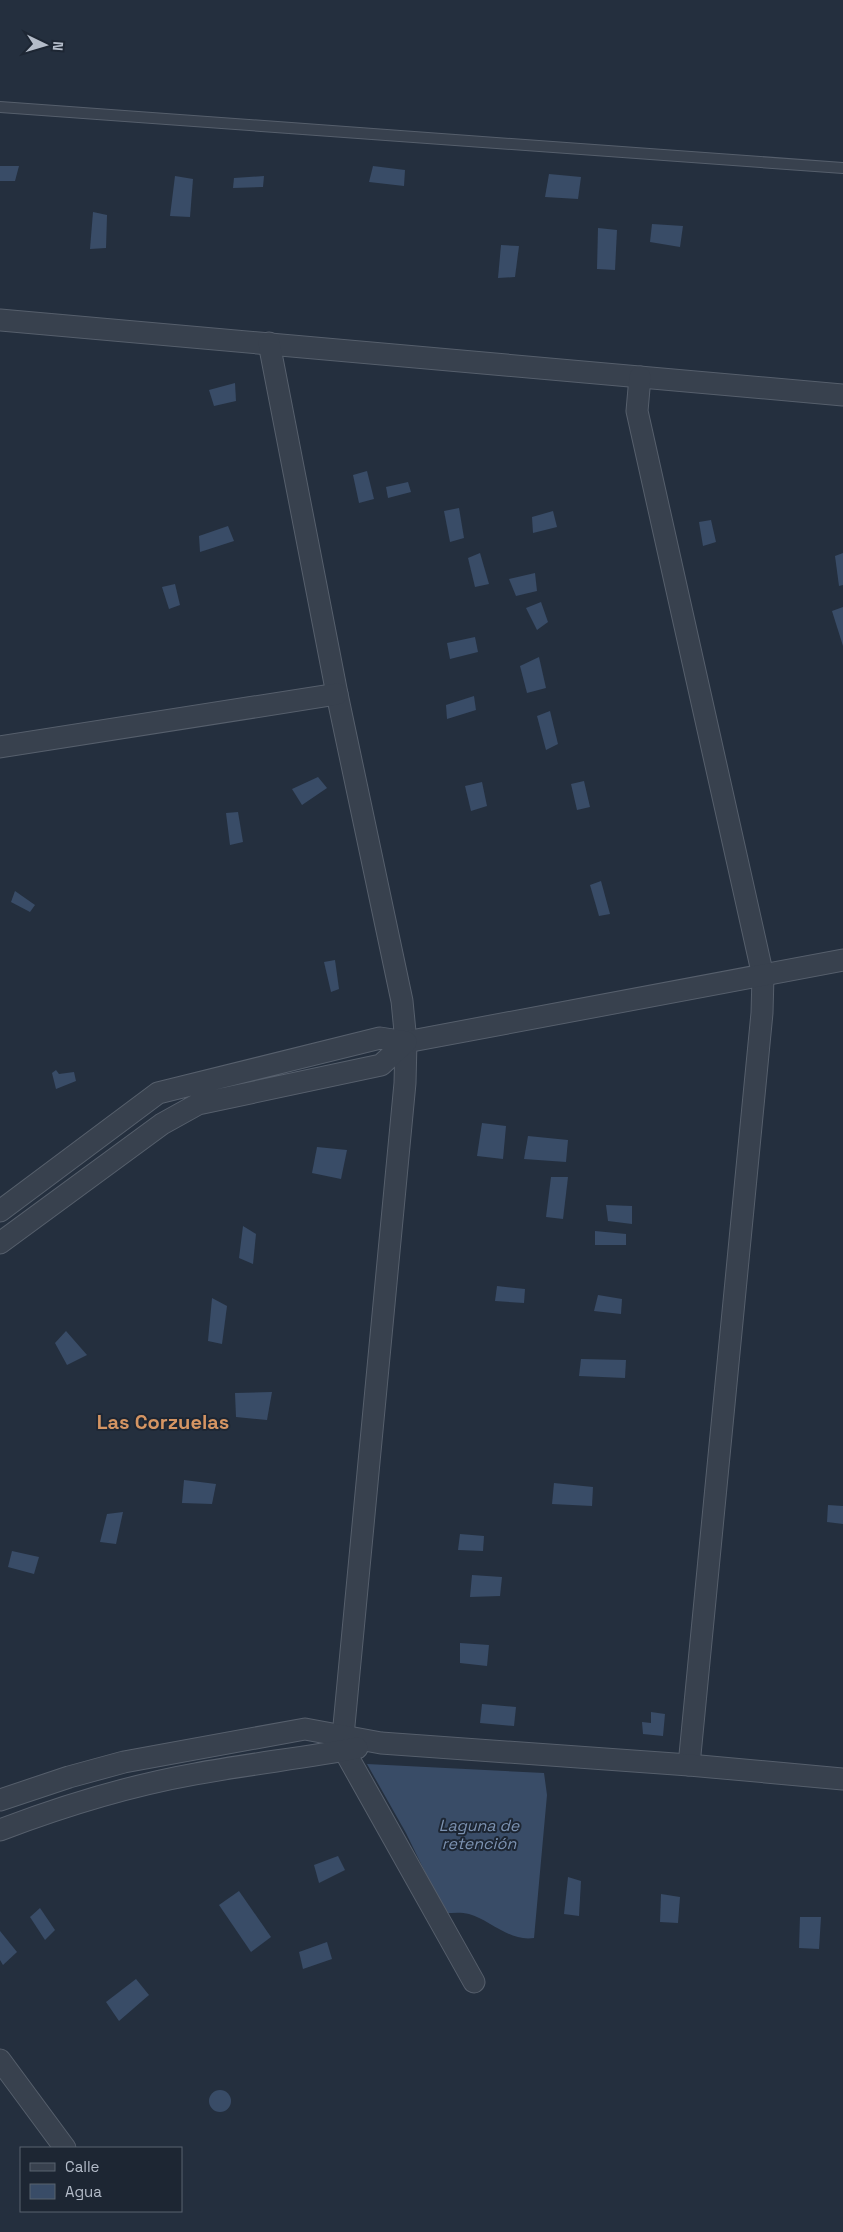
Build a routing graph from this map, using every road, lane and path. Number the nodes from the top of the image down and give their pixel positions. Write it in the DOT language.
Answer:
graph roads {
  1 [pos="0,107"];
  2 [pos="843,168"];
  3 [pos="0,320"];
  4 [pos="268,344"];
  5 [pos="640,377"];
  6 [pos="843,395"];
  7 [pos="337,694"];
  8 [pos="0,747"];
  9 [pos="843,960"];
  10 [pos="763,976"];
  11 [pos="406,1042"];
  12 [pos="0,1211"];
  13 [pos="0,1243"];
  14 [pos="343,1743"];
  15 [pos="689,1766"];
  16 [pos="843,1779"];
  17 [pos="0,1800"];
  18 [pos="0,1830"];
  19 [pos="474,1982"];
  20 [pos="0,2060"];
  21 [pos="64,2147"];
  1 -- 2 [label="lane"];
  3 -- 4 [label="street"];
  4 -- 5 [label="street"];
  4 -- 7 [label="street"];
  5 -- 6 [label="street"];
  5 -- 10 [label="street"];
  7 -- 8 [label="street"];
  7 -- 11 [label="street"];
  9 -- 10 [label="street"];
  10 -- 11 [label="street"];
  10 -- 15 [label="street"];
  11 -- 12 [label="street"];
  11 -- 13 [label="street"];
  11 -- 14 [label="street"];
  14 -- 15 [label="street"];
  14 -- 17 [label="street"];
  14 -- 18 [label="street"];
  14 -- 19 [label="street"];
  15 -- 16 [label="street"];
  20 -- 21 [label="street"];
}
